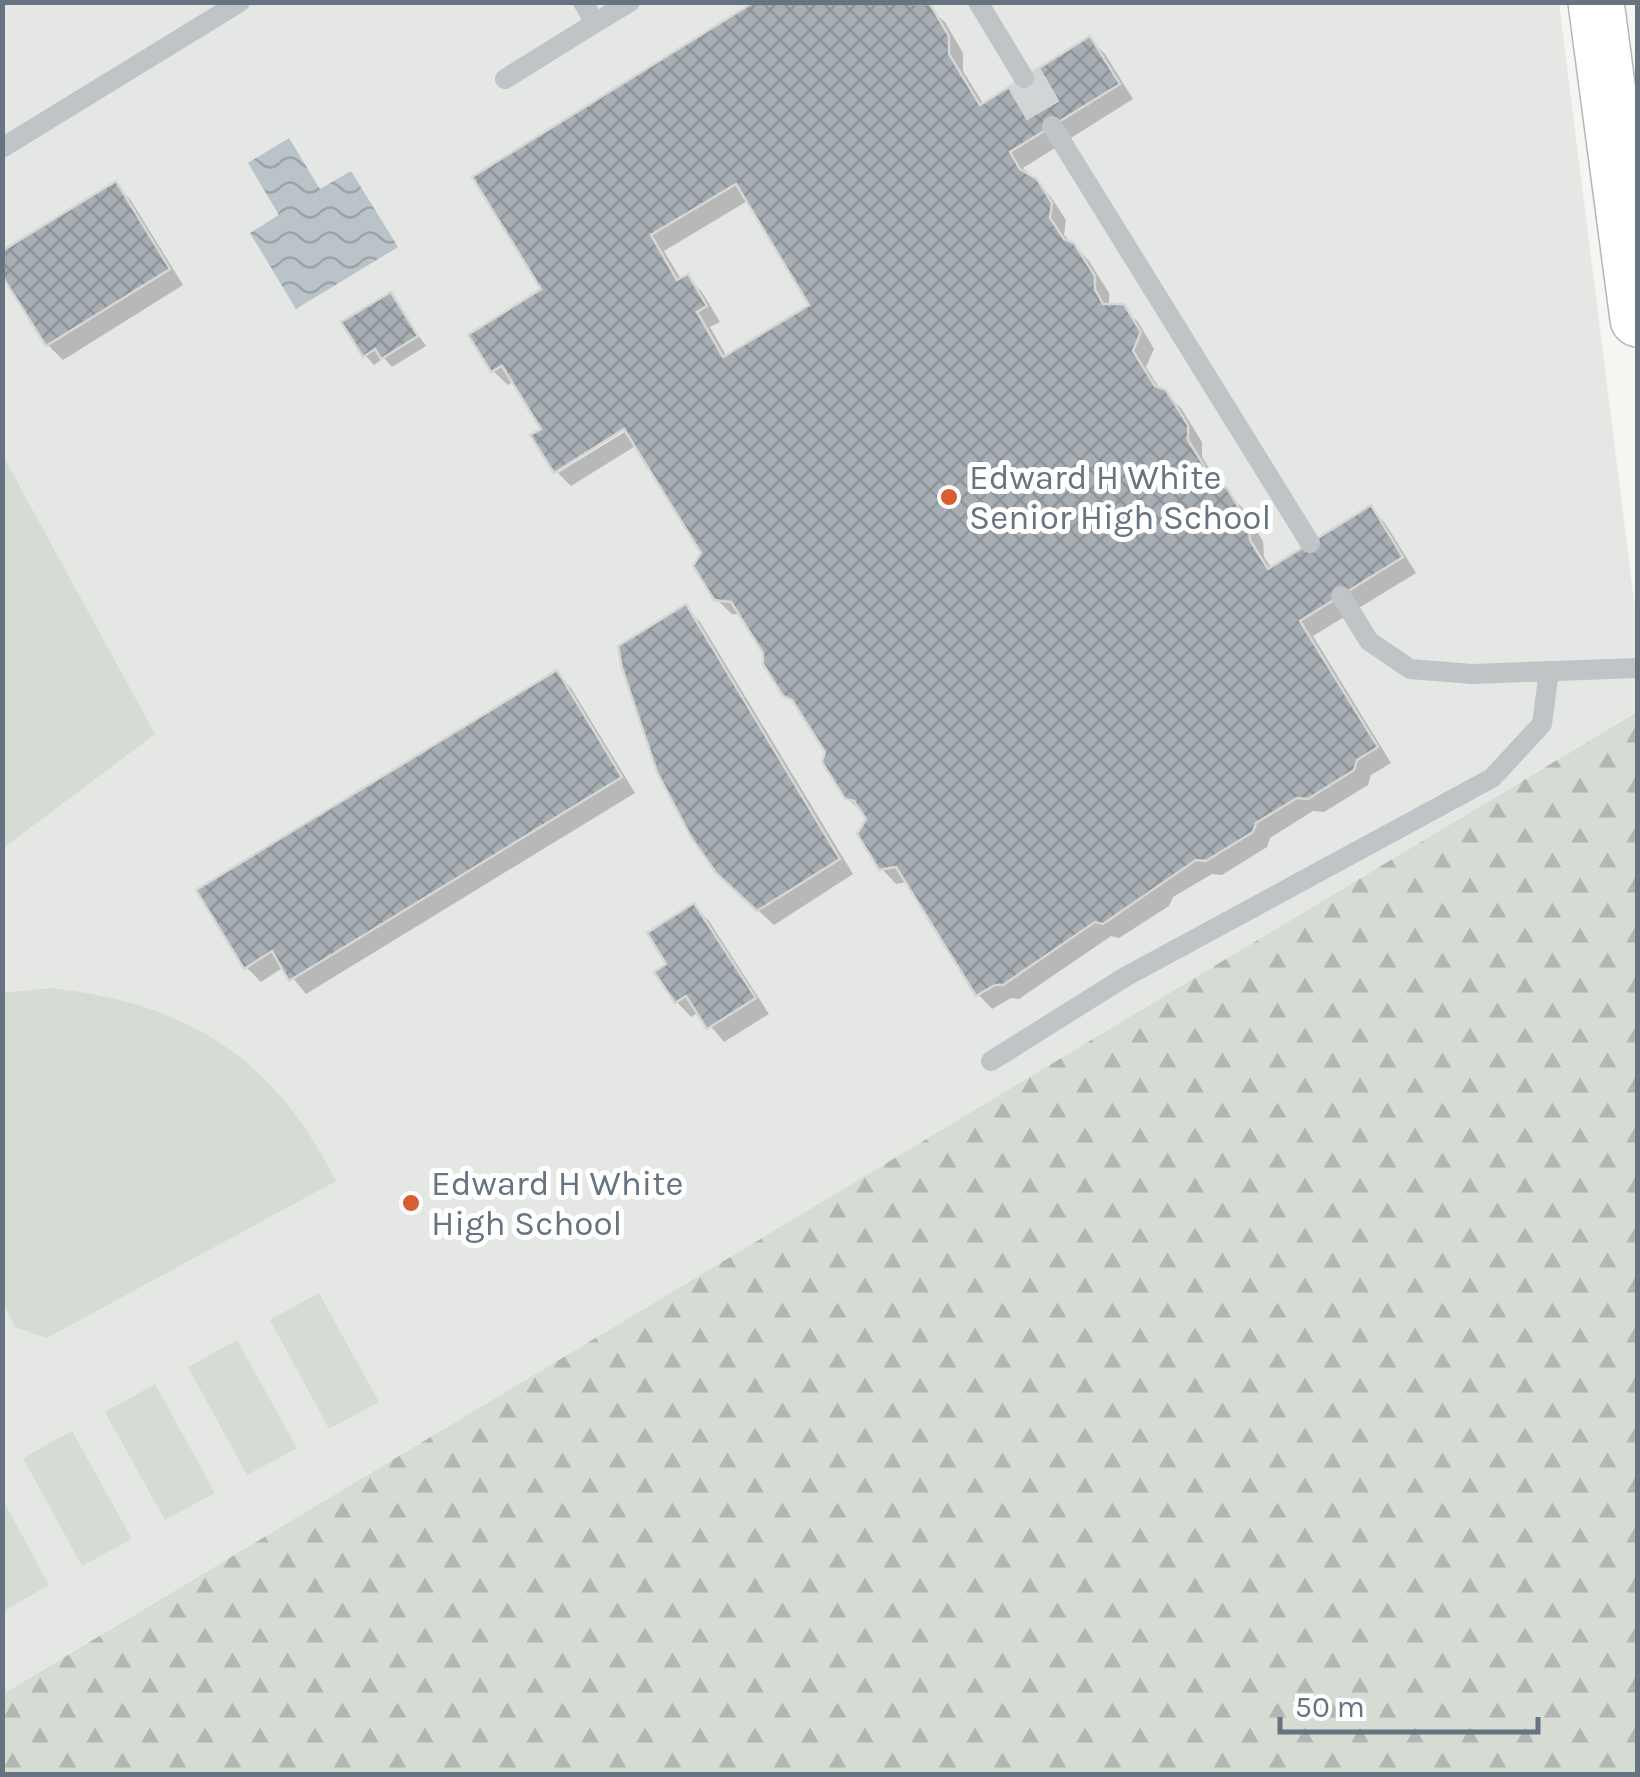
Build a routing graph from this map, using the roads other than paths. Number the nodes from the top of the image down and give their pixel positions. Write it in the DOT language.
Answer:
graph roads {
  1 [pos="240,2"];
  2 [pos="582,2"];
  3 [pos="630,2"];
  4 [pos="978,2"];
  5 [pos="1596,2"];
  6 [pos="594,23"];
  7 [pos="1024,78"];
  8 [pos="506,79"];
  9 [pos="1052,126"];
  10 [pos="2,148"];
  11 [pos="1638,318"];
  12 [pos="1310,543"];
  13 [pos="1341,596"];
  14 [pos="1638,668"];
  15 [pos="1549,672"];
  16 [pos="991,1061"];
  1 -- 10 [label="lane"];
  2 -- 6 [label="lane"];
  3 -- 6 [label="lane"];
  4 -- 7 [label="lane"];
  5 -- 11 [label="main road"];
  6 -- 8 [label="lane"];
  9 -- 12 [label="lane"];
  13 -- 15 [label="lane"];
  14 -- 15 [label="lane"];
  15 -- 16 [label="lane"];
}
